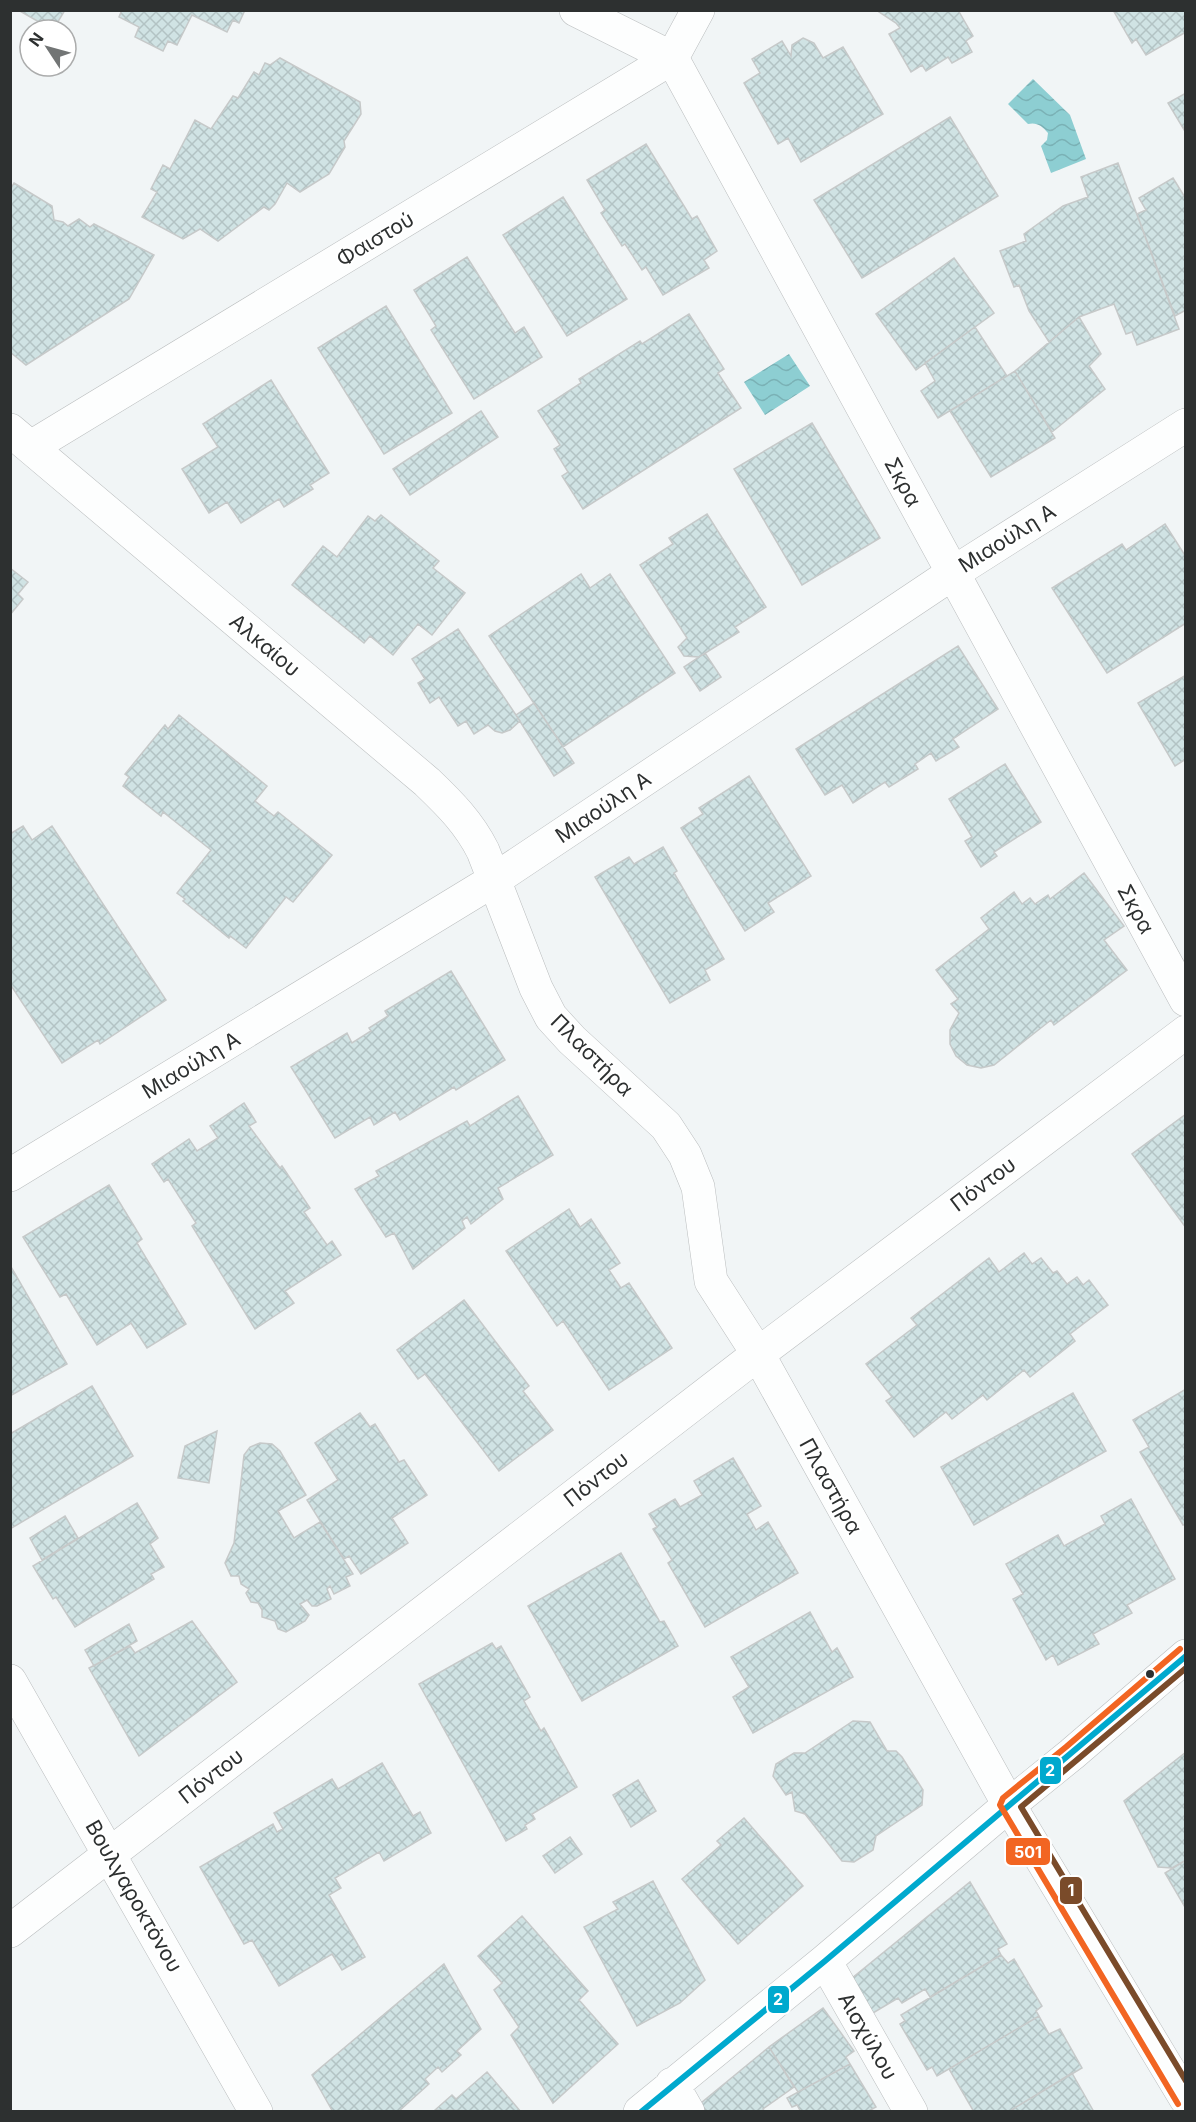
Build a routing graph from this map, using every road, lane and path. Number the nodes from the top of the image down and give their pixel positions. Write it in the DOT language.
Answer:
graph roads {
  1 [pos="576,10"];
  2 [pos="698,10"];
  3 [pos="672,58"];
  4 [pos="1185,425"];
  5 [pos="21,439"];
  6 [pos="952,573"];
  7 [pos="494,880"];
  8 [pos="1185,1000"];
  9 [pos="1185,1032"];
  10 [pos="10,1175"];
  11 [pos="758,1354"];
  12 [pos="1185,1656"];
  13 [pos="10,1681"];
  14 [pos="1009,1804"];
  15 [pos="110,1854"];
  16 [pos="10,1931"];
  17 [pos="825,1961"];
  18 [pos="672,2084"];
  19 [pos="1185,2099"];
  20 [pos="256,2112"];
  21 [pos="640,2112"];
  22 [pos="688,2112"];
  23 [pos="911,2112"];
  1 -- 3 [label="street"];
  2 -- 3 [label="street"];
  3 -- 5 [label="street, Φαιστού"];
  3 -- 6 [label="street, Σκρα"];
  4 -- 6 [label="street, Μιαούλη Α"];
  5 -- 7 [label="street, Αλκαίου"];
  6 -- 7 [label="street, Μιαούλη Α"];
  6 -- 8 [label="street, Σκρα"];
  7 -- 10 [label="street, Μιαούλη Α"];
  7 -- 11 [label="street, Πλαστήρα"];
  9 -- 11 [label="street, Πόντου"];
  11 -- 14 [label="street, Πλαστήρα"];
  11 -- 15 [label="street, Πόντου"];
  12 -- 14 [label="street"];
  13 -- 15 [label="street, Βουλγαροκτόνου"];
  14 -- 17 [label="street"];
  14 -- 19 [label="street, Πλαστήρα"];
  15 -- 16 [label="street, Πόντου"];
  15 -- 20 [label="street, Βουλγαροκτόνου"];
  17 -- 18 [label="street"];
  17 -- 23 [label="street, Αισχύλου"];
  18 -- 21 [label="street"];
  18 -- 22 [label="street"];
}
